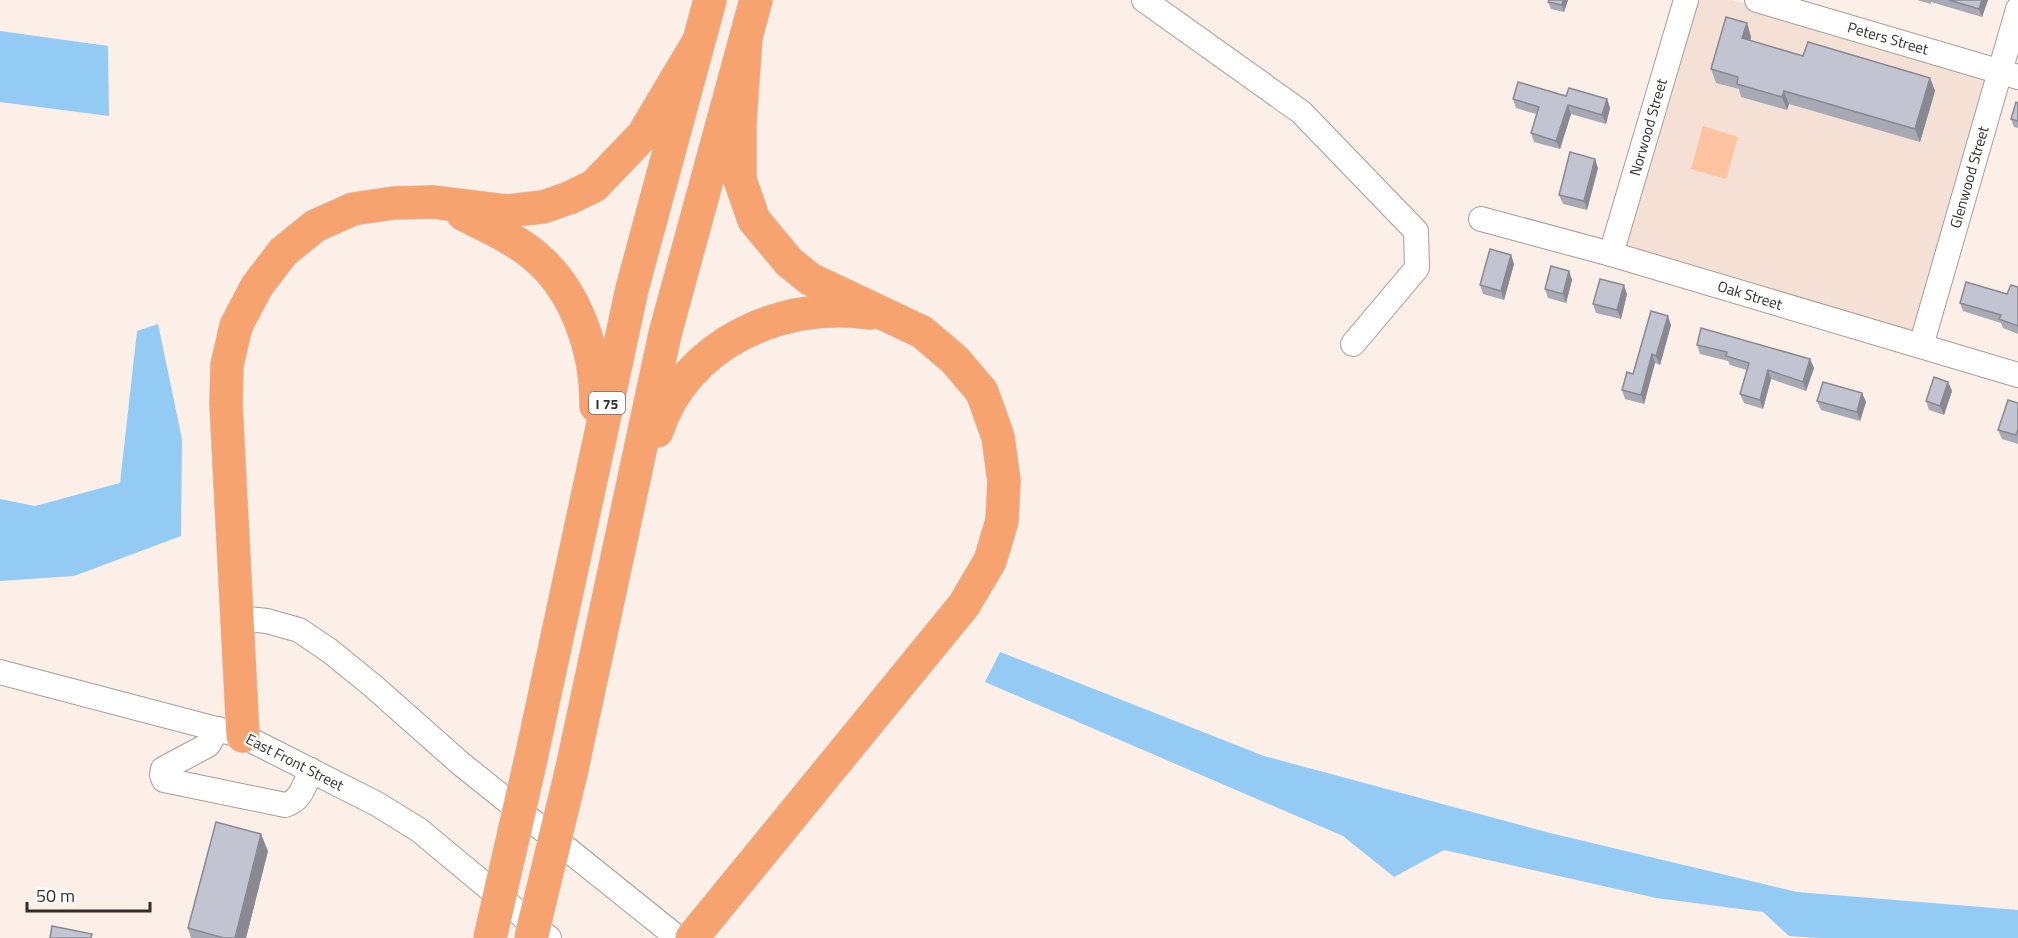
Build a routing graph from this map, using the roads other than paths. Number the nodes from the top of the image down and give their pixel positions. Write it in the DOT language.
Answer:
graph roads {
  1 [pos="710,0"];
  2 [pos="756,0"];
  3 [pos="1144,0"];
  4 [pos="1686,0"];
  5 [pos="1757,0"];
  6 [pos="2018,9"];
  7 [pos="746,37"];
  8 [pos="696,46"];
  9 [pos="2009,74"];
  10 [pos="433,202"];
  11 [pos="1481,219"];
  12 [pos="1611,254"];
  13 [pos="887,316"];
  14 [pos="1353,344"];
  15 [pos="1921,346"];
  16 [pos="2018,375"];
  17 [pos="585,501"];
  18 [pos="623,532"];
  19 [pos="238,618"];
  20 [pos="0,672"];
  21 [pos="230,732"];
  22 [pos="312,770"];
  23 [pos="490,938"];
  24 [pos="531,938"];
  25 [pos="549,938"];
  26 [pos="678,938"];
  27 [pos="692,938"];
  1 -- 8 [label="highway, I 75"];
  2 -- 7 [label="highway"];
  3 -- 14 [label="street"];
  4 -- 12 [label="street, Norwood Street"];
  5 -- 9 [label="street, Peters Street"];
  6 -- 9 [label="street, Glenwood Street"];
  7 -- 13 [label="highway"];
  7 -- 18 [label="highway"];
  8 -- 10 [label="highway"];
  8 -- 17 [label="highway, I 75"];
  9 -- 15 [label="street, Glenwood Street"];
  10 -- 17 [label="highway"];
  10 -- 19 [label="highway"];
  11 -- 12 [label="street, Oak Street"];
  12 -- 15 [label="street, Oak Street"];
  13 -- 18 [label="highway"];
  13 -- 27 [label="highway"];
  15 -- 16 [label="street, Oak Street"];
  17 -- 23 [label="highway, I 75, bridge"];
  18 -- 24 [label="highway, bridge"];
  19 -- 21 [label="highway"];
  19 -- 26 [label="street"];
  20 -- 21 [label="street, East Front Street"];
  21 -- 22 [label="street, East Front Street"];
  21 -- 22 [label="street"];
  22 -- 25 [label="street, East Front Street"];
}
